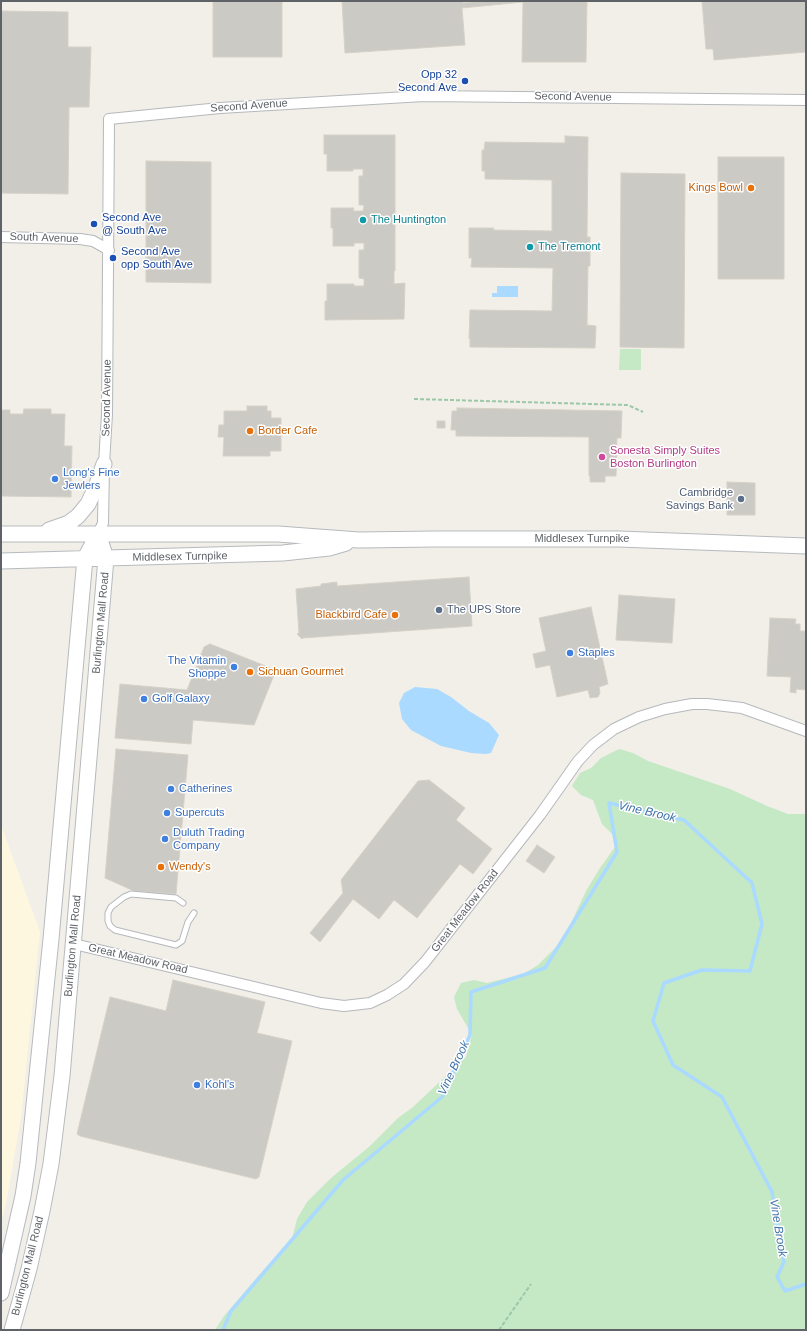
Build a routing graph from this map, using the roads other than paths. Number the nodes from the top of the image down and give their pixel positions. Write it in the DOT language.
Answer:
graph roads {
  1 [pos="806,100"];
  2 [pos="1,237"];
  3 [pos="109,250"];
  4 [pos="104,464"];
  5 [pos="37,533"];
  6 [pos="1,534"];
  7 [pos="98,534"];
  8 [pos="359,540"];
  9 [pos="806,546"];
  10 [pos="85,558"];
  11 [pos="106,558"];
  12 [pos="1,561"];
  13 [pos="806,731"];
  14 [pos="183,903"];
  15 [pos="194,913"];
  16 [pos="51,939"];
  17 [pos="74,944"];
  18 [pos="1,1294"];
  19 [pos="13,1328"];
  1 -- 3 [label="street, Second Avenue"];
  2 -- 3 [label="street, South Avenue"];
  3 -- 4 [label="street, Second Avenue"];
  4 -- 5 [label="main road"];
  4 -- 7 [label="street, Second Avenue"];
  5 -- 6 [label="main road, Middlesex Turnpike"];
  5 -- 7 [label="main road, Middlesex Turnpike"];
  7 -- 8 [label="main road, Middlesex Turnpike"];
  7 -- 10 [label="main road"];
  7 -- 11 [label="main road"];
  8 -- 9 [label="main road, Middlesex Turnpike"];
  8 -- 11 [label="main road, Middlesex Turnpike"];
  10 -- 11 [label="main road, Middlesex Turnpike"];
  10 -- 12 [label="main road, Middlesex Turnpike"];
  10 -- 16 [label="main road, Burlington Mall Road"];
  11 -- 17 [label="main road, Burlington Mall Road"];
  13 -- 17 [label="street, Great Meadow Road"];
  14 -- 15 [label="lane"];
  16 -- 17 [label="main road"];
  16 -- 18 [label="main road, Burlington Mall Road"];
  17 -- 19 [label="main road, Burlington Mall Road"];
}
